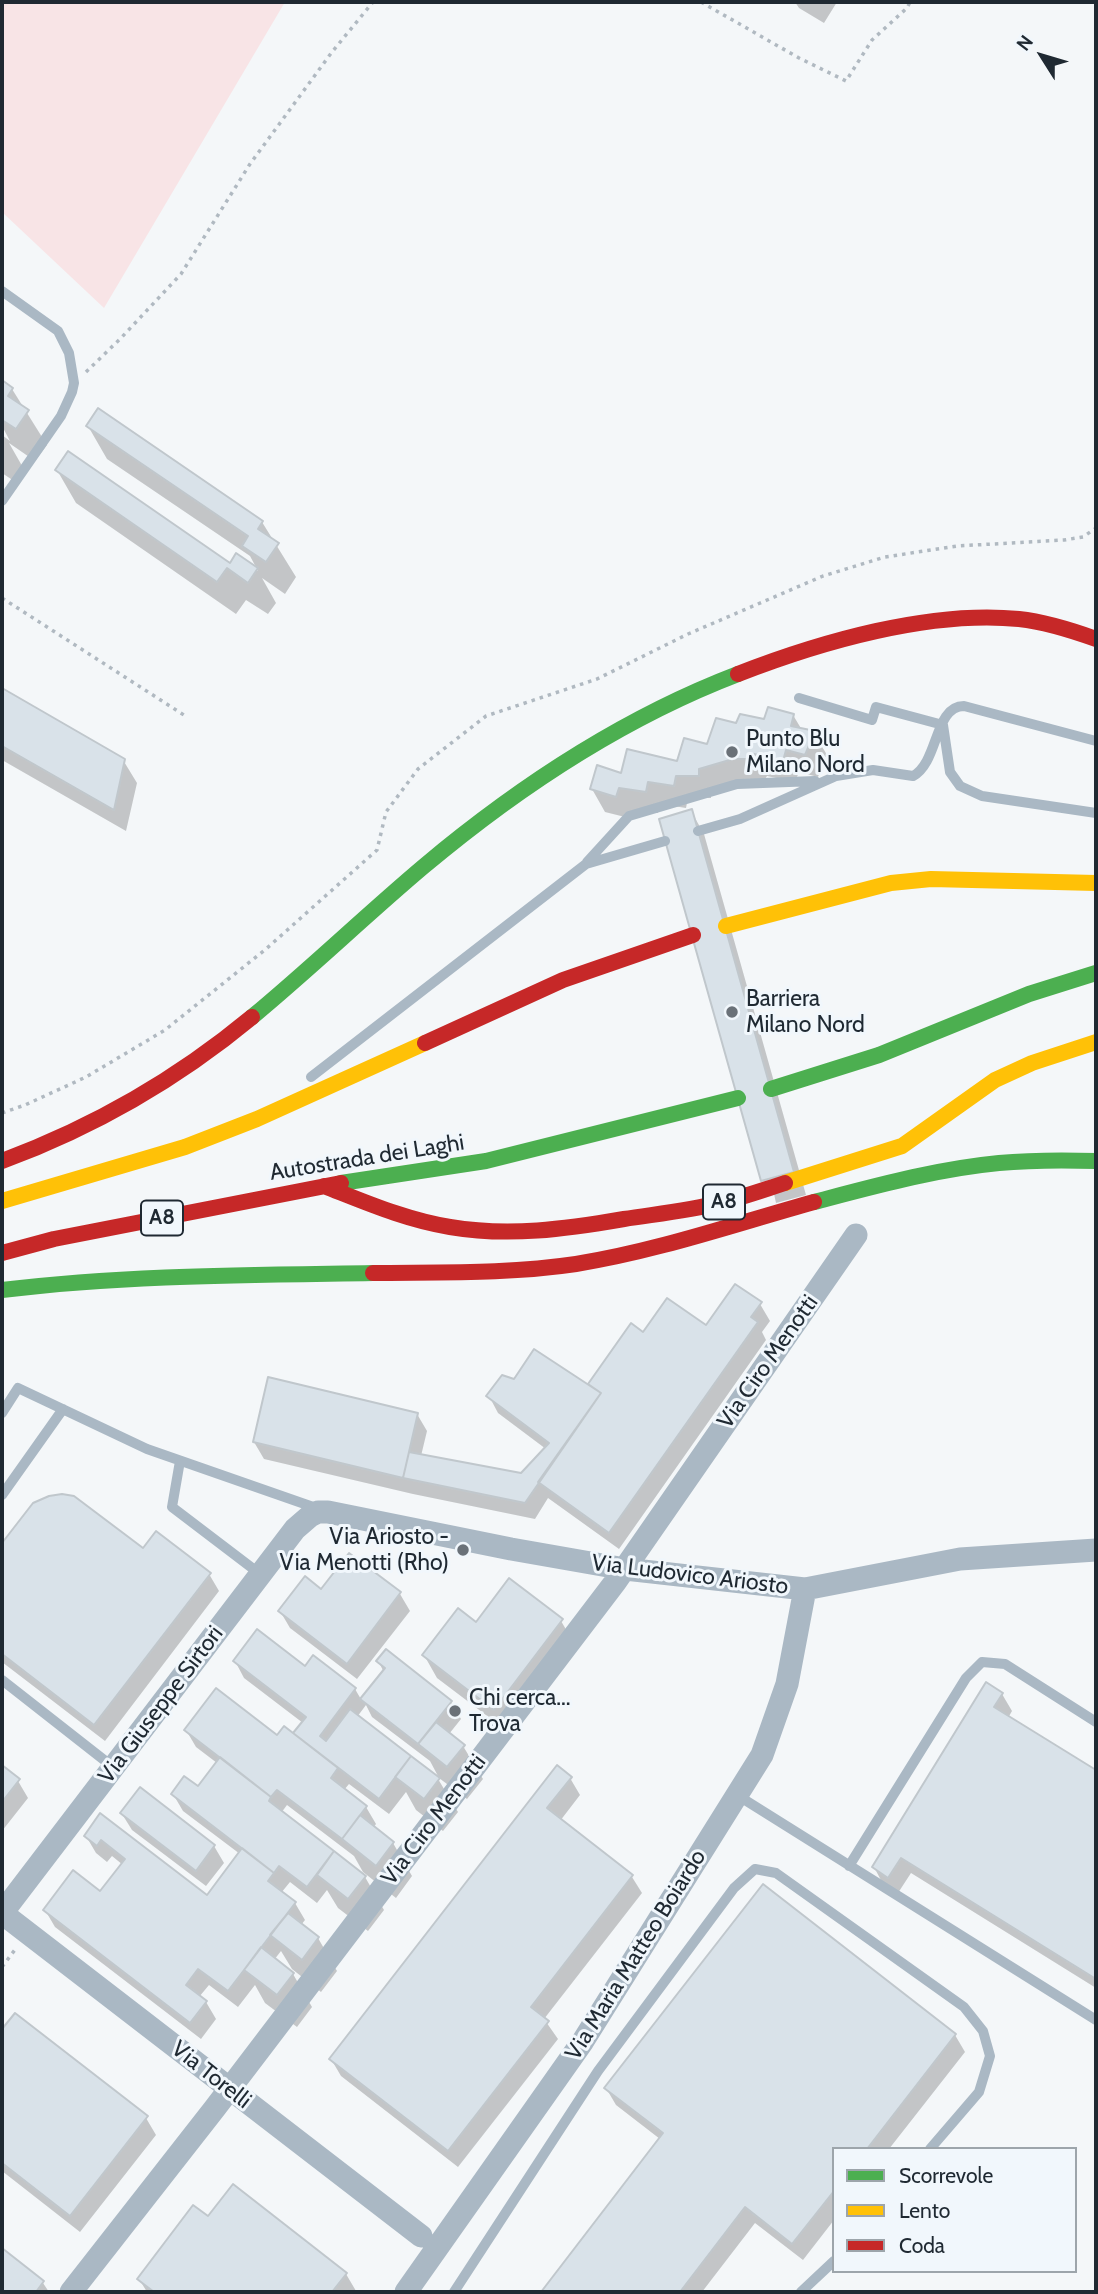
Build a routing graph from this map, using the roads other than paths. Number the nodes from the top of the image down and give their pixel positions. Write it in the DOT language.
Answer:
graph roads {
  1 [pos="2,291"];
  2 [pos="2,501"];
  3 [pos="1096,639"];
  4 [pos="799,698"];
  5 [pos="943,725"];
  6 [pos="1096,741"];
  7 [pos="822,781"];
  8 [pos="1096,812"];
  9 [pos="698,831"];
  10 [pos="666,841"];
  11 [pos="586,863"];
  12 [pos="1096,883"];
  13 [pos="726,926"];
  14 [pos="693,935"];
  15 [pos="1096,973"];
  16 [pos="1096,1042"];
  17 [pos="771,1089"];
  18 [pos="738,1098"];
  19 [pos="257,1119"];
  20 [pos="2,1161"];
  21 [pos="1096,1161"];
  22 [pos="324,1186"];
  23 [pos="2,1201"];
  24 [pos="856,1235"];
  25 [pos="2,1252"];
  26 [pos="2,1290"];
  27 [pos="63,1409"];
  28 [pos="2,1413"];
  29 [pos="180,1461"];
  30 [pos="2,1495"];
  31 [pos="328,1512"];
  32 [pos="1096,1550"];
  33 [pos="625,1569"];
  34 [pos="261,1574"];
  35 [pos="805,1589"];
  36 [pos="2,1680"];
  37 [pos="1096,1721"];
  38 [pos="114,1767"];
  39 [pos="737,1795"];
  40 [pos="849,1866"];
  41 [pos="2,1913"];
  42 [pos="1096,2020"];
  43 [pos="230,2088"];
  44 [pos="932,2147"];
  45 [pos="421,2236"];
  46 [pos="832,2264"];
  47 [pos="71,2292"];
  48 [pos="407,2292"];
  49 [pos="454,2292"];
  50 [pos="801,2292"];
  1 -- 2 [label="lane"];
  3 -- 20 [label="highway"];
  4 -- 5 [label="lane"];
  5 -- 6 [label="lane"];
  5 -- 7 [label="lane"];
  5 -- 8 [label="lane"];
  7 -- 9 [label="lane"];
  7 -- 11 [label="lane"];
  10 -- 11 [label="lane"];
  11 -- 19 [label="lane"];
  12 -- 13 [label="highway"];
  14 -- 19 [label="highway"];
  15 -- 17 [label="highway"];
  16 -- 22 [label="highway, A8"];
  18 -- 22 [label="highway, Autostrada dei Laghi / A8"];
  19 -- 23 [label="highway"];
  21 -- 26 [label="highway"];
  22 -- 25 [label="highway, Autostrada dei Laghi / A8"];
  24 -- 33 [label="street, Via Ciro Menotti"];
  27 -- 28 [label="lane"];
  27 -- 29 [label="lane"];
  27 -- 30 [label="lane"];
  29 -- 31 [label="lane"];
  29 -- 34 [label="lane"];
  31 -- 33 [label="street, Via Ludovico Ariosto"];
  31 -- 34 [label="street, Via Giuseppe Sirtori"];
  32 -- 35 [label="street, Via Ludovico Ariosto"];
  33 -- 35 [label="street, Via Ludovico Ariosto"];
  33 -- 43 [label="street, Via Ciro Menotti"];
  34 -- 38 [label="street, Via Giuseppe Sirtori"];
  35 -- 39 [label="street, Via Maria Matteo Boiardo"];
  36 -- 38 [label="lane"];
  37 -- 40 [label="lane"];
  38 -- 41 [label="street, Via Giuseppe Sirtori"];
  39 -- 40 [label="lane"];
  39 -- 48 [label="street, Via Maria Matteo Boiardo"];
  40 -- 42 [label="lane"];
  41 -- 43 [label="street, Via Torelli"];
  43 -- 45 [label="street, Via Torelli"];
  43 -- 47 [label="street, Via Ciro Menotti"];
  44 -- 49 [label="lane"];
  46 -- 50 [label="lane"];
}
